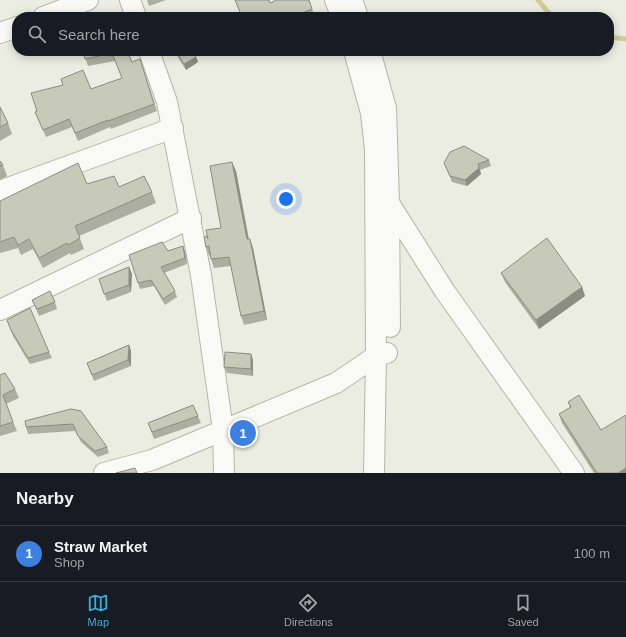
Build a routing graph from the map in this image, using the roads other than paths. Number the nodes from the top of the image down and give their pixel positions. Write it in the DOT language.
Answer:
graph roads {
  1 [pos="88,0"];
  2 [pos="130,0"];
  3 [pos="335,0"];
  4 [pos="352,0"];
  5 [pos="56,12"];
  6 [pos="134,12"];
  7 [pos="340,12"];
  8 [pos="356,12"];
  9 [pos="12,29"];
  10 [pos="0,33"];
  11 [pos="151,56"];
  12 [pos="355,56"];
  13 [pos="371,56"];
  14 [pos="173,128"];
  15 [pos="0,191"];
  16 [pos="389,203"];
  17 [pos="191,218"];
  18 [pos="0,310"];
  19 [pos="383,354"];
  20 [pos="223,430"];
  21 [pos="104,473"];
  22 [pos="224,473"];
  23 [pos="374,473"];
  24 [pos="388,473"];
  25 [pos="574,473"];
  1 -- 5 [label="street"];
  2 -- 6 [label="street"];
  3 -- 7 [label="street"];
  4 -- 8 [label="street"];
  9 -- 10 [label="street"];
  11 -- 14 [label="street"];
  12 -- 19 [label="street"];
  13 -- 16 [label="street"];
  14 -- 15 [label="street"];
  14 -- 17 [label="street"];
  16 -- 19 [label="street"];
  16 -- 25 [label="street"];
  17 -- 18 [label="street"];
  17 -- 20 [label="street"];
  19 -- 20 [label="street"];
  19 -- 23 [label="street"];
  19 -- 24 [label="street"];
  20 -- 21 [label="street"];
  20 -- 22 [label="street"];
}
